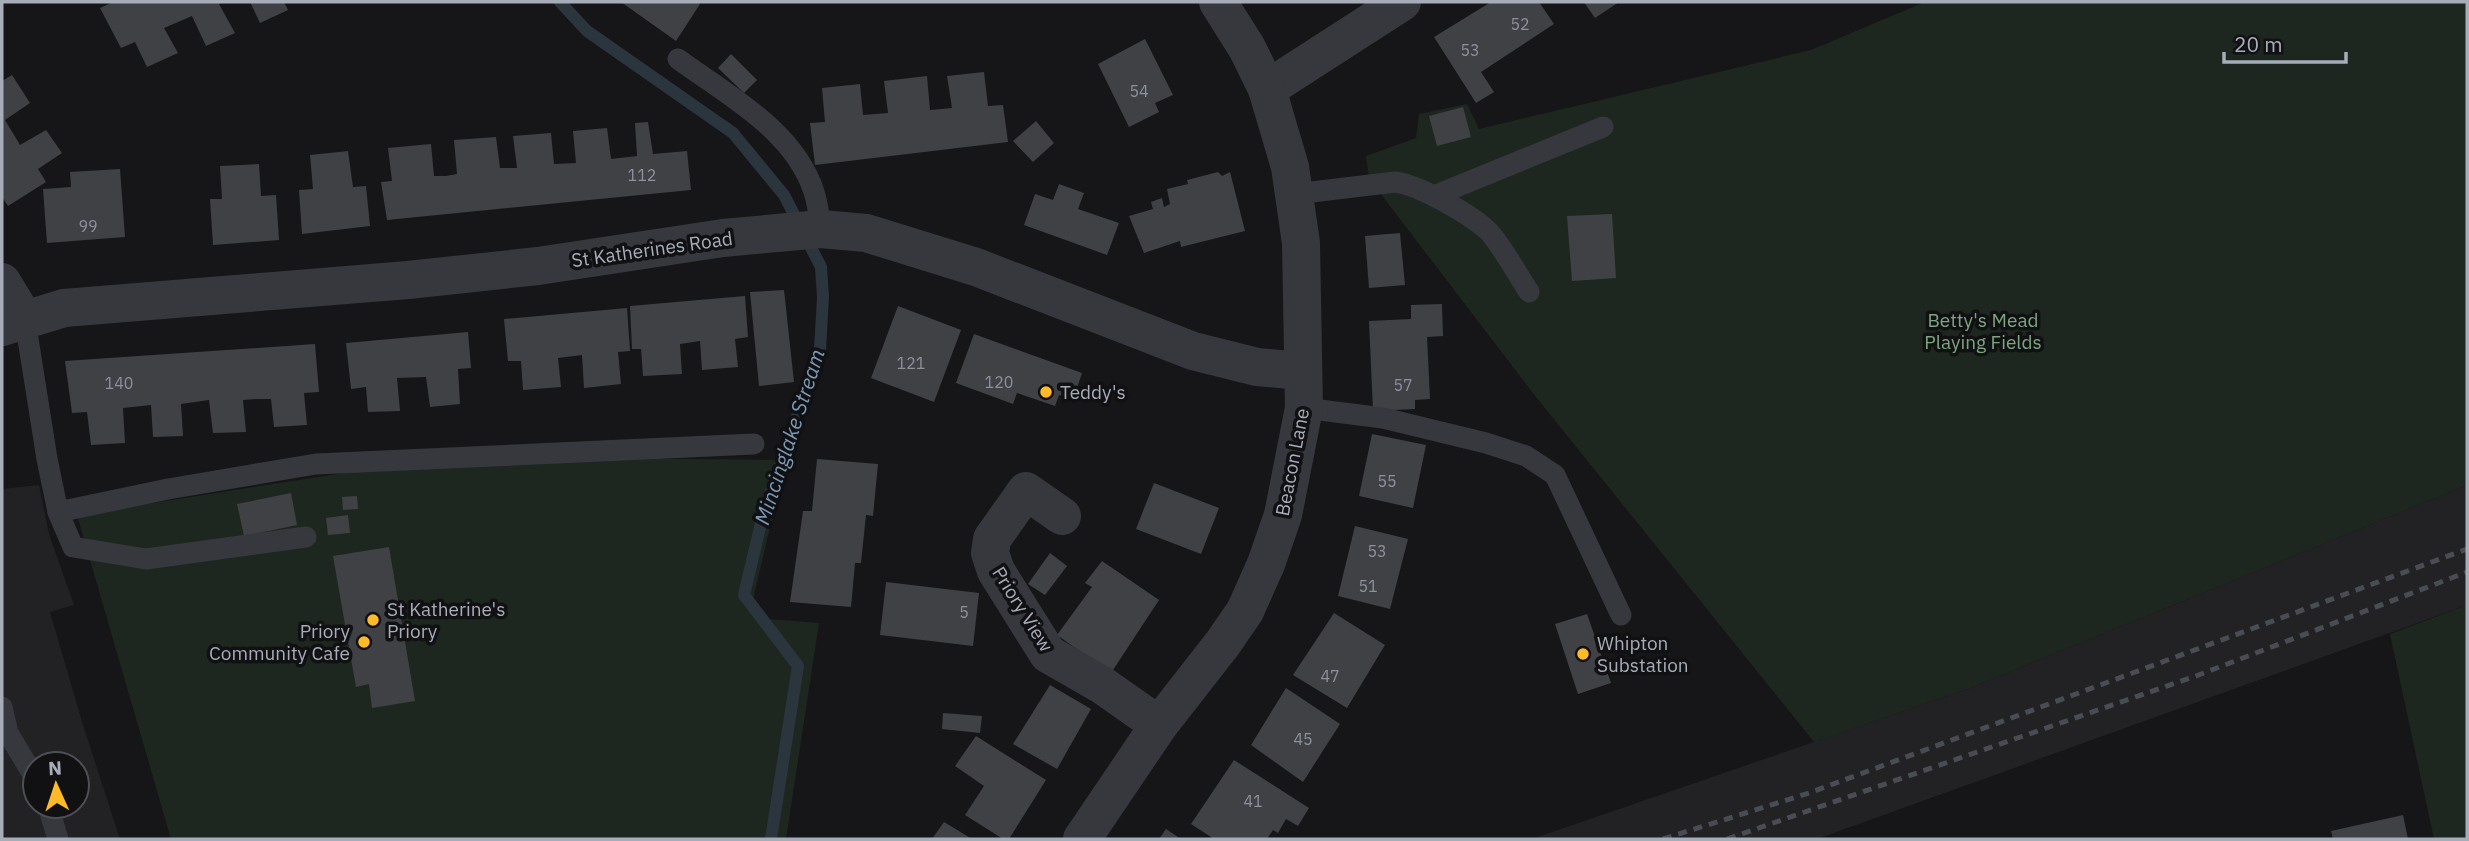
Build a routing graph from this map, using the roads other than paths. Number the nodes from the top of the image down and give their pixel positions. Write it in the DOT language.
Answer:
graph roads {
  1 [pos="1218,2"];
  2 [pos="1402,2"];
  3 [pos="678,58"];
  4 [pos="1267,89"];
  5 [pos="1603,127"];
  6 [pos="1295,194"];
  7 [pos="1434,196"];
  8 [pos="806,231"];
  9 [pos="2,282"];
  10 [pos="1529,292"];
  11 [pos="13,324"];
  12 [pos="1303,371"];
  13 [pos="1304,408"];
  14 [pos="754,444"];
  15 [pos="58,512"];
  16 [pos="1062,516"];
  17 [pos="306,537"];
  18 [pos="1621,615"];
  19 [pos="2,708"];
  20 [pos="1159,725"];
  21 [pos="21,755"];
  22 [pos="52,820"];
  23 [pos="58,839"];
  24 [pos="1082,839"];
  1 -- 4 [label="street, Beacon Lane"];
  2 -- 4 [label="street"];
  3 -- 8 [label="lane"];
  4 -- 6 [label="street, Beacon Lane"];
  5 -- 7 [label="lane"];
  6 -- 7 [label="lane"];
  6 -- 12 [label="street, Beacon Lane"];
  7 -- 10 [label="lane"];
  8 -- 11 [label="street, St Katherines Road"];
  8 -- 12 [label="street, St Katherines Road"];
  9 -- 11 [label="street"];
  11 -- 15 [label="lane"];
  12 -- 13 [label="street, Beacon Lane"];
  13 -- 18 [label="lane"];
  13 -- 20 [label="street, Beacon Lane"];
  14 -- 15 [label="lane"];
  15 -- 17 [label="lane"];
  16 -- 20 [label="street, Priory View"];
  19 -- 21 [label="lane"];
  20 -- 24 [label="street, Beacon Lane"];
  22 -- 23 [label="lane"];
}
